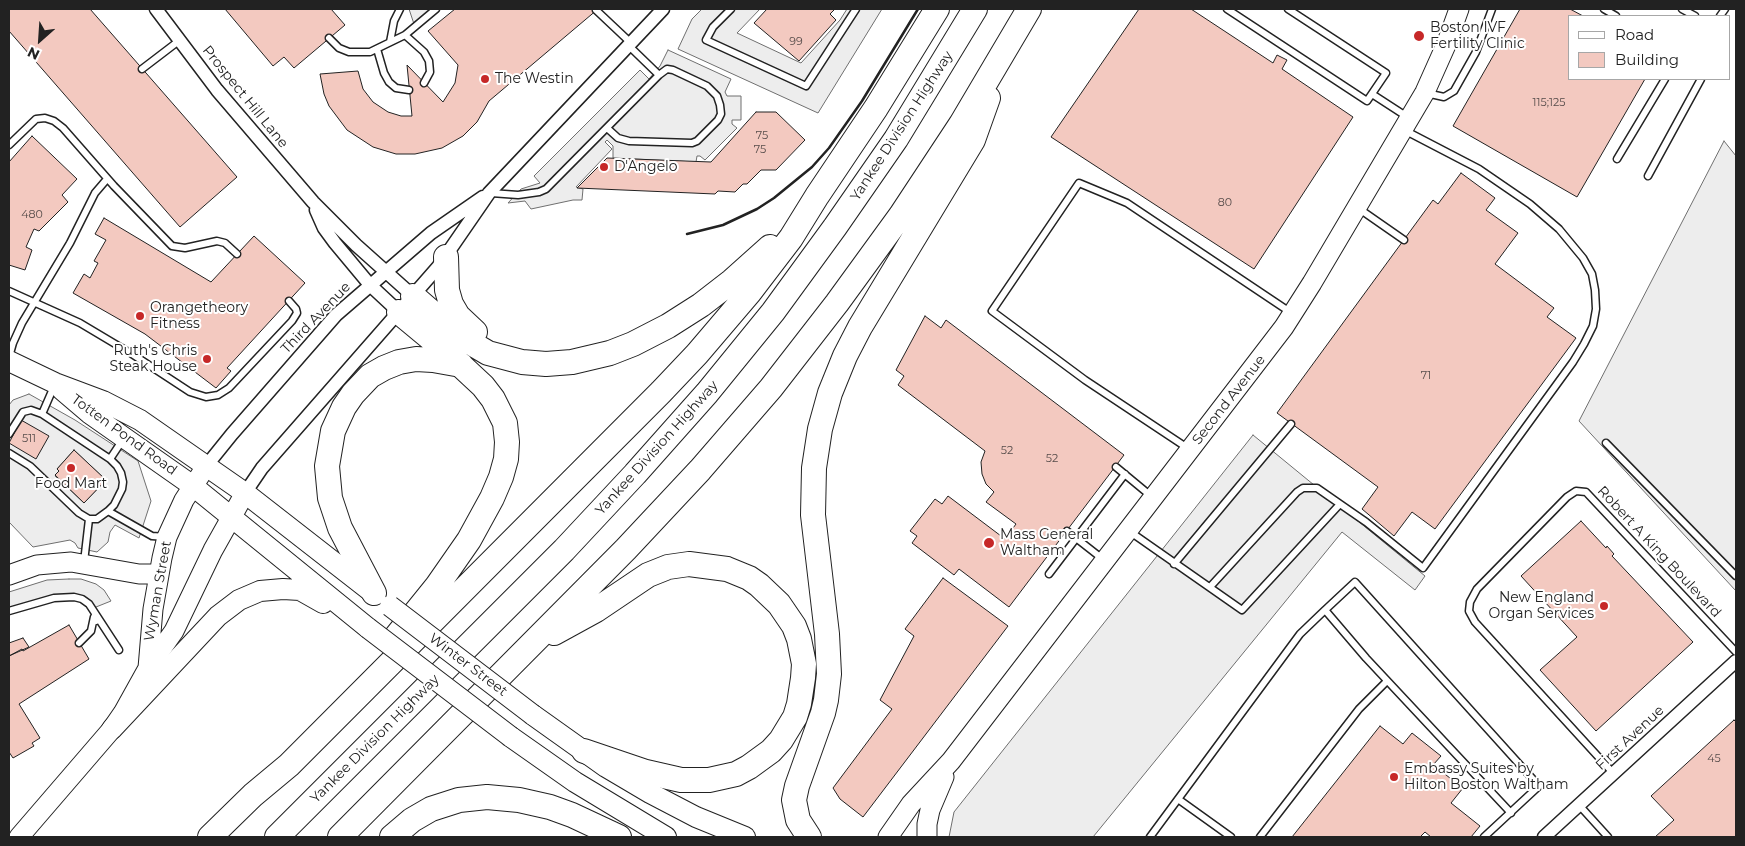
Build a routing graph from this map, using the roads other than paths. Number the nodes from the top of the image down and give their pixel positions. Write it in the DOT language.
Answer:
graph roads {
  1 [pos="156,9"];
  2 [pos="400,9"];
  3 [pos="436,9"];
  4 [pos="663,9"];
  5 [pos="732,9"];
  6 [pos="856,9"];
  7 [pos="937,9"];
  8 [pos="975,9"];
  9 [pos="1029,9"];
  10 [pos="1227,9"];
  11 [pos="1288,9"];
  12 [pos="1459,9"];
  13 [pos="1492,9"];
  14 [pos="1682,9"];
  15 [pos="596,10"];
  16 [pos="1693,15"];
  17 [pos="406,35"];
  18 [pos="329,38"];
  19 [pos="180,40"];
  20 [pos="390,42"];
  21 [pos="630,44"];
  22 [pos="377,49"];
  23 [pos="1006,49"];
  24 [pos="142,69"];
  25 [pos="659,75"];
  26 [pos="1664,80"];
  27 [pos="1700,80"];
  28 [pos="424,83"];
  29 [pos="409,90"];
  30 [pos="1425,92"];
  31 [pos="1372,94"];
  32 [pos="1407,124"];
  33 [pos="607,128"];
  34 [pos="9,145"];
  35 [pos="1617,159"];
  36 [pos="1648,176"];
  37 [pos="107,179"];
  38 [pos="489,192"];
  39 [pos="817,196"];
  40 [pos="313,202"];
  41 [pos="1357,208"];
  42 [pos="1404,240"];
  43 [pos="237,254"];
  44 [pos="446,257"];
  45 [pos="385,272"];
  46 [pos="370,285"];
  47 [pos="9,290"];
  48 [pos="289,301"];
  49 [pos="34,302"];
  50 [pos="406,304"];
  51 [pos="1293,314"];
  52 [pos="9,357"];
  53 [pos="9,360"];
  54 [pos="585,360"];
  55 [pos="461,365"];
  56 [pos="55,383"];
  57 [pos="42,414"];
  58 [pos="1291,424"];
  59 [pos="9,434"];
  60 [pos="124,437"];
  61 [pos="1606,443"];
  62 [pos="1190,450"];
  63 [pos="9,453"];
  64 [pos="110,459"];
  65 [pos="207,465"];
  66 [pos="1116,467"];
  67 [pos="1125,474"];
  68 [pos="193,486"];
  69 [pos="245,493"];
  70 [pos="1154,498"];
  71 [pos="1340,504"];
  72 [pos="108,511"];
  73 [pos="231,517"];
  74 [pos="89,519"];
  75 [pos="1129,530"];
  76 [pos="1067,531"];
  77 [pos="167,537"];
  78 [pos="1076,538"];
  79 [pos="1105,561"];
  80 [pos="84,563"];
  81 [pos="1174,564"];
  82 [pos="158,574"];
  83 [pos="1049,574"];
  84 [pos="9,575"];
  85 [pos="1736,576"];
  86 [pos="1210,587"];
  87 [pos="382,600"];
  88 [pos="1325,610"];
  89 [pos="9,611"];
  90 [pos="366,630"];
  91 [pos="79,643"];
  92 [pos="531,646"];
  93 [pos="1736,652"];
  94 [pos="1736,662"];
  95 [pos="148,668"];
  96 [pos="1387,681"];
  97 [pos="112,729"];
  98 [pos="584,751"];
  99 [pos="951,761"];
  100 [pos="1614,774"];
  101 [pos="253,795"];
  102 [pos="1178,799"];
  103 [pos="1579,805"];
  104 [pos="1511,813"];
  105 [pos="19,837"];
  106 [pos="210,837"];
  107 [pos="278,837"];
  108 [pos="340,837"];
  109 [pos="392,837"];
  110 [pos="619,837"];
  111 [pos="666,837"];
  112 [pos="745,837"];
  113 [pos="809,837"];
  114 [pos="888,837"];
  115 [pos="927,837"];
  116 [pos="1150,837"];
  117 [pos="1231,837"];
  118 [pos="1260,837"];
  119 [pos="1484,837"];
  120 [pos="1544,837"];
  121 [pos="1608,837"];
  1 -- 19 [label="street, Prospect Hill Lane"];
  2 -- 20 [label="lane"];
  3 -- 17 [label="lane"];
  4 -- 21 [label="street, Third Avenue"];
  5 -- 6 [label="lane"];
  7 -- 39 [label="highway"];
  8 -- 107 [label="highway, Yankee Division Highway"];
  9 -- 23 [label="highway"];
  10 -- 31 [label="lane"];
  11 -- 31 [label="lane"];
  12 -- 30 [label="street, Second Avenue"];
  13 -- 30 [label="lane"];
  14 -- 16 [label="lane"];
  15 -- 21 [label="lane"];
  17 -- 20 [label="lane"];
  17 -- 28 [label="lane"];
  18 -- 22 [label="lane"];
  19 -- 24 [label="lane"];
  19 -- 40 [label="street, Prospect Hill Lane"];
  20 -- 22 [label="lane"];
  21 -- 25 [label="lane"];
  21 -- 38 [label="street, Third Avenue"];
  22 -- 29 [label="lane"];
  23 -- 92 [label="highway"];
  23 -- 113 [label="highway"];
  25 -- 33 [label="lane"];
  25 -- 33 [label="lane"];
  26 -- 35 [label="lane"];
  27 -- 36 [label="lane"];
  30 -- 32 [label="street, Second Avenue"];
  31 -- 32 [label="lane"];
  32 -- 41 [label="street, Second Avenue"];
  32 -- 71 [label="lane"];
  33 -- 38 [label="lane"];
  34 -- 37 [label="lane"];
  37 -- 43 [label="lane"];
  37 -- 49 [label="lane"];
  38 -- 44 [label="street, Third Avenue"];
  38 -- 45 [label="street, Third Avenue"];
  39 -- 54 [label="highway"];
  39 -- 101 [label="highway"];
  40 -- 45 [label="street, Prospect Hill Lane"];
  40 -- 46 [label="street, Prospect Hill Lane"];
  41 -- 42 [label="lane"];
  41 -- 51 [label="street, Second Avenue"];
  44 -- 50 [label="street, Third Avenue"];
  44 -- 54 [label="highway"];
  45 -- 46 [label="street, Third Avenue"];
  45 -- 50 [label="street, Prospect Hill Lane"];
  46 -- 50 [label="street, Prospect Hill Lane"];
  46 -- 65 [label="street, Third Avenue"];
  47 -- 49 [label="lane"];
  48 -- 49 [label="lane"];
  49 -- 52 [label="lane"];
  50 -- 54 [label="highway"];
  50 -- 55 [label="highway"];
  50 -- 69 [label="street, Third Avenue"];
  51 -- 62 [label="street, Second Avenue"];
  51 -- 62 [label="lane"];
  53 -- 56 [label="main road, Totten Pond Road"];
  55 -- 87 [label="highway"];
  55 -- 101 [label="highway"];
  56 -- 57 [label="lane"];
  56 -- 60 [label="main road, Totten Pond Road"];
  56 -- 65 [label="main road, Totten Pond Road"];
  57 -- 59 [label="lane"];
  57 -- 64 [label="lane"];
  58 -- 81 [label="lane"];
  60 -- 64 [label="lane"];
  60 -- 68 [label="main road, Totten Pond Road"];
  61 -- 85 [label="lane"];
  62 -- 70 [label="street, Second Avenue"];
  63 -- 74 [label="lane"];
  64 -- 72 [label="lane"];
  65 -- 68 [label="street, Wyman Street"];
  65 -- 69 [label="main road, Winter Street"];
  66 -- 67 [label="lane"];
  67 -- 70 [label="lane"];
  67 -- 78 [label="lane"];
  68 -- 73 [label="main road"];
  68 -- 77 [label="street, Wyman Street"];
  69 -- 73 [label="street, Wyman Street"];
  69 -- 87 [label="main road, Winter Street"];
  70 -- 75 [label="street, Second Avenue"];
  71 -- 86 [label="lane"];
  71 -- 86 [label="lane"];
  72 -- 74 [label="lane"];
  72 -- 77 [label="lane"];
  73 -- 90 [label="main road"];
  73 -- 95 [label="street, Wyman Street"];
  74 -- 80 [label="lane"];
  75 -- 79 [label="street, Second Avenue"];
  75 -- 81 [label="lane"];
  76 -- 78 [label="lane"];
  77 -- 82 [label="street, Wyman Street"];
  78 -- 79 [label="lane"];
  78 -- 83 [label="lane"];
  79 -- 99 [label="street, Second Avenue"];
  80 -- 82 [label="street"];
  80 -- 84 [label="street"];
  81 -- 86 [label="lane"];
  82 -- 95 [label="street, Wyman Street"];
  87 -- 98 [label="main road, Winter Street, bridge"];
  88 -- 96 [label="lane"];
  88 -- 102 [label="lane"];
  88 -- 104 [label="lane"];
  89 -- 91 [label="lane"];
  90 -- 97 [label="main road"];
  90 -- 111 [label="main road, bridge"];
  92 -- 98 [label="highway"];
  92 -- 108 [label="highway"];
  93 -- 100 [label="lane, Robert A King Boulevard"];
  94 -- 100 [label="street, First Avenue"];
  95 -- 97 [label="street, Wyman Street"];
  96 -- 104 [label="lane"];
  96 -- 118 [label="lane"];
  97 -- 105 [label="street, Wyman Street"];
  98 -- 112 [label="main road, Winter Street"];
  99 -- 114 [label="street, Second Avenue"];
  99 -- 115 [label="street, Second Avenue"];
  100 -- 103 [label="street, First Avenue"];
  101 -- 106 [label="highway"];
  102 -- 116 [label="lane"];
  102 -- 117 [label="lane"];
  103 -- 120 [label="street, First Avenue"];
  103 -- 121 [label="lane"];
  104 -- 119 [label="lane"];
  109 -- 110 [label="highway"];
}
